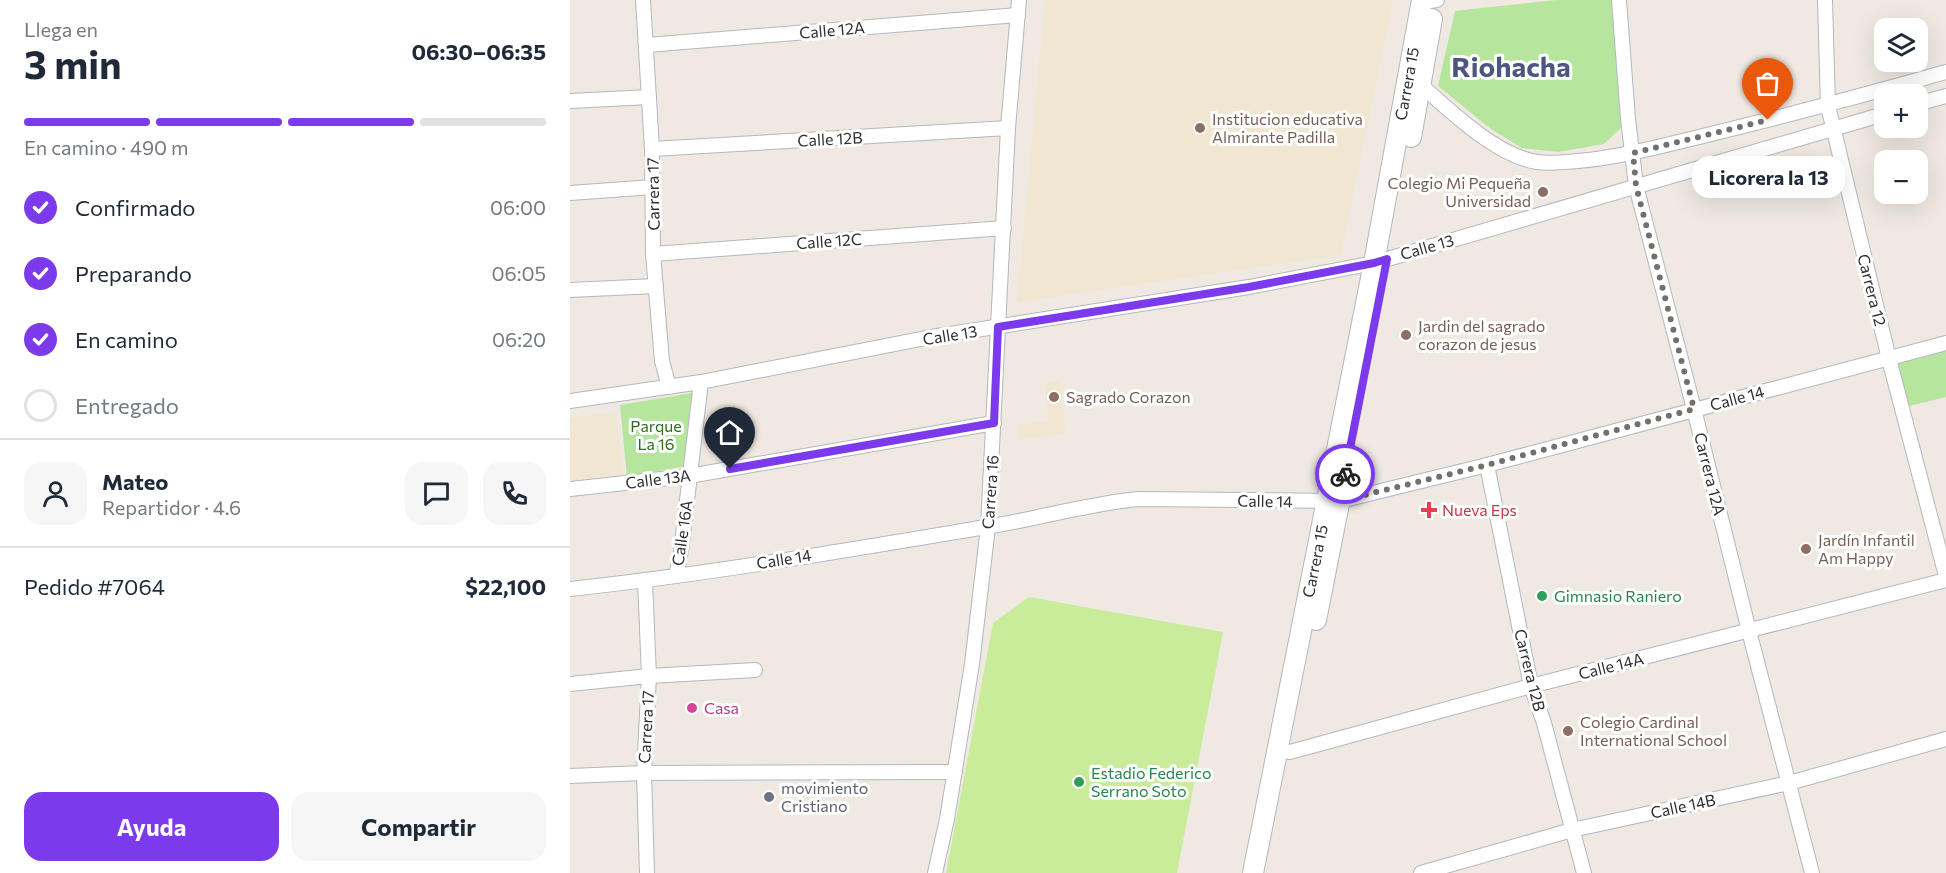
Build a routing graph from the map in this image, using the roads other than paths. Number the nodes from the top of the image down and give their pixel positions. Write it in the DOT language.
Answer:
graph roads {
  1 [pos="643,0"];
  2 [pos="1019,0"];
  3 [pos="1431,0"];
  4 [pos="1619,0"];
  5 [pos="1825,0"];
  6 [pos="1018,15"];
  7 [pos="646,45"];
  8 [pos="1946,72"];
  9 [pos="1421,85"];
  10 [pos="1946,96"];
  11 [pos="649,97"];
  12 [pos="1928,101"];
  13 [pos="570,102"];
  14 [pos="1828,106"];
  15 [pos="1874,117"];
  16 [pos="1008,128"];
  17 [pos="1833,129"];
  18 [pos="652,149"];
  19 [pos="1633,153"];
  20 [pos="1636,186"];
  21 [pos="653,187"];
  22 [pos="570,193"];
  23 [pos="1004,228"];
  24 [pos="653,254"];
  25 [pos="1380,261"];
  26 [pos="656,286"];
  27 [pos="570,290"];
  28 [pos="998,327"];
  29 [pos="1946,343"];
  30 [pos="1889,359"];
  31 [pos="701,382"];
  32 [pos="669,387"];
  33 [pos="570,400"];
  34 [pos="1694,409"];
  35 [pos="994,423"];
  36 [pos="1487,465"];
  37 [pos="689,476"];
  38 [pos="570,489"];
  39 [pos="1333,502"];
  40 [pos="988,527"];
  41 [pos="676,576"];
  42 [pos="1946,578"];
  43 [pos="645,581"];
  44 [pos="570,588"];
  45 [pos="1749,631"];
  46 [pos="754,670"];
  47 [pos="648,676"];
  48 [pos="570,684"];
  49 [pos="1532,686"];
  50 [pos="1946,739"];
  51 [pos="1284,751"];
  52 [pos="955,772"];
  53 [pos="644,773"];
  54 [pos="570,776"];
  55 [pos="1789,783"];
  56 [pos="1572,830"];
  57 [pos="647,873"];
  58 [pos="935,873"];
  59 [pos="1253,873"];
  60 [pos="1266,873"];
  61 [pos="1421,873"];
  62 [pos="1584,873"];
  63 [pos="1812,873"];
  1 -- 7 [label="street, Carrera 17"];
  2 -- 6 [label="street, Carrera 16"];
  3 -- 9 [label="main road, Carrera 15"];
  3 -- 25 [label="main road, Carrera 15"];
  4 -- 19 [label="street, Carrera 12A"];
  5 -- 14 [label="street, Carrera 12"];
  6 -- 7 [label="street, Calle 12A"];
  6 -- 16 [label="street, Carrera 16"];
  7 -- 11 [label="street, Carrera 17"];
  8 -- 14 [label="street"];
  9 -- 19 [label="street"];
  9 -- 25 [label="main road, Carrera 15"];
  10 -- 12 [label="street"];
  11 -- 13 [label="street"];
  11 -- 18 [label="street, Carrera 17"];
  14 -- 17 [label="street, Carrera 12"];
  14 -- 19 [label="street"];
  15 -- 17 [label="street, Calle 13"];
  16 -- 18 [label="street, Calle 12B"];
  16 -- 23 [label="street, Carrera 16"];
  17 -- 20 [label="street, Calle 13"];
  17 -- 30 [label="street, Carrera 12"];
  18 -- 21 [label="street, Carrera 17"];
  19 -- 20 [label="street, Carrera 12A"];
  20 -- 25 [label="street, Calle 13"];
  20 -- 34 [label="street, Carrera 12A"];
  21 -- 22 [label="street"];
  21 -- 24 [label="street, Carrera 17"];
  23 -- 24 [label="street, Calle 12C"];
  23 -- 28 [label="street, Carrera 16"];
  24 -- 26 [label="street, Carrera 17"];
  25 -- 28 [label="street, Calle 13"];
  25 -- 39 [label="main road, Carrera 15"];
  26 -- 27 [label="street"];
  26 -- 32 [label="street, Carrera 17"];
  28 -- 31 [label="street, Calle 13"];
  28 -- 35 [label="street, Carrera 16"];
  29 -- 30 [label="street, Calle 14"];
  30 -- 34 [label="street, Calle 14"];
  30 -- 42 [label="street, Carrera 12"];
  31 -- 32 [label="street, Calle 13"];
  31 -- 37 [label="street, Calle 16A"];
  32 -- 33 [label="street, Calle 13"];
  34 -- 36 [label="street, Calle 14"];
  34 -- 45 [label="street, Carrera 12A"];
  35 -- 37 [label="street, Calle 13A"];
  35 -- 40 [label="street, Carrera 16"];
  36 -- 39 [label="street, Calle 14"];
  36 -- 49 [label="street, Carrera 12B"];
  37 -- 38 [label="street, Calle 13A"];
  37 -- 41 [label="street, Calle 16A"];
  39 -- 40 [label="street, Calle 14"];
  39 -- 51 [label="main road, Carrera 15"];
  40 -- 41 [label="street, Calle 14"];
  40 -- 52 [label="street, Carrera 16"];
  41 -- 43 [label="street, Calle 14"];
  42 -- 45 [label="street, Calle 14A"];
  43 -- 44 [label="street, Calle 14"];
  43 -- 47 [label="street, Carrera 17"];
  45 -- 49 [label="street, Calle 14A"];
  45 -- 55 [label="street, Carrera 12A"];
  46 -- 47 [label="street"];
  47 -- 48 [label="street"];
  47 -- 53 [label="street, Carrera 17"];
  49 -- 51 [label="street, Calle 14A"];
  49 -- 56 [label="street, Carrera 12B"];
  50 -- 55 [label="street, Calle 14B"];
  51 -- 59 [label="main road, Carrera 15"];
  51 -- 60 [label="main road, Carrera 15"];
  52 -- 53 [label="street"];
  52 -- 58 [label="street, Carrera 16"];
  53 -- 54 [label="street"];
  53 -- 57 [label="street, Carrera 17"];
  55 -- 56 [label="street, Calle 14B"];
  55 -- 63 [label="street, Carrera 12A"];
  56 -- 61 [label="street, Calle 14B"];
  56 -- 62 [label="street, Carrera 12B"];
}
